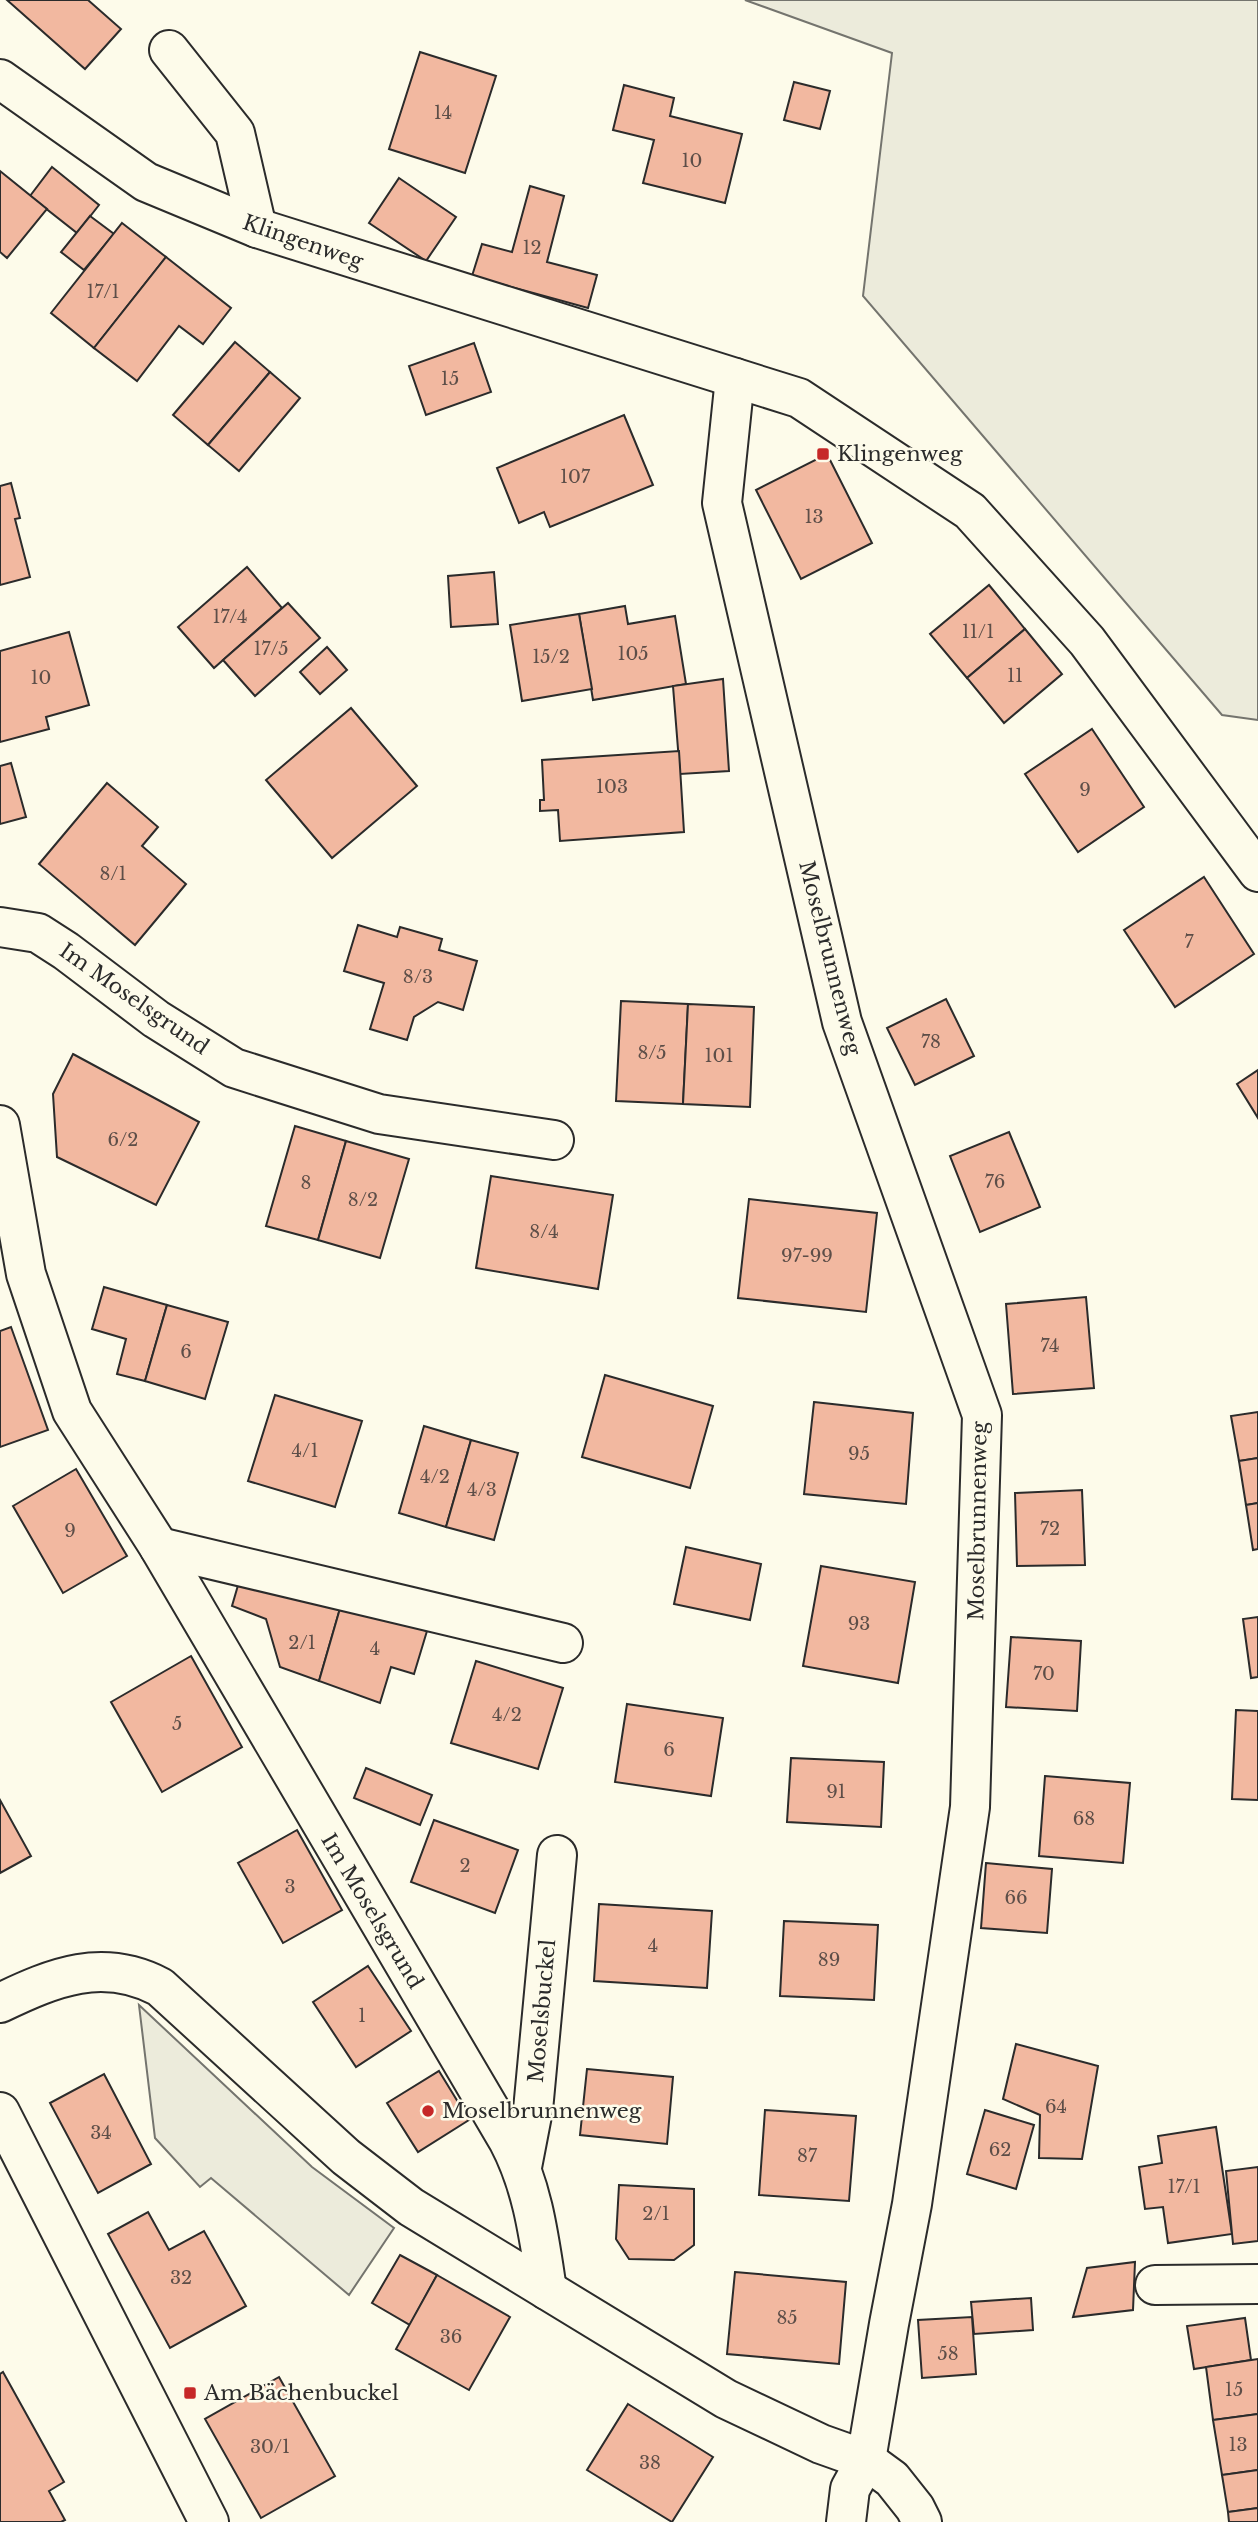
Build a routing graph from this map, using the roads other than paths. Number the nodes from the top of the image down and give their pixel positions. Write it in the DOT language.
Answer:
graph roads {
  1 [pos="169,50"];
  2 [pos="0,79"];
  3 [pos="257,229"];
  4 [pos="735,378"];
  5 [pos="1258,872"];
  6 [pos="0,927"];
  7 [pos="0,1125"];
  8 [pos="554,1139"];
  9 [pos="159,1546"];
  10 [pos="564,1643"];
  11 [pos="557,1855"];
  12 [pos="0,2003"];
  13 [pos="0,2112"];
  14 [pos="522,2167"];
  15 [pos="1258,2284"];
  16 [pos="1156,2285"];
  17 [pos="547,2290"];
  18 [pos="866,2460"];
  19 [pos="209,2522"];
  20 [pos="846,2522"];
  21 [pos="922,2522"];
  1 -- 3 [label="street"];
  2 -- 3 [label="street, Klingenweg"];
  3 -- 4 [label="street, Klingenweg"];
  4 -- 5 [label="street, Klingenweg"];
  4 -- 18 [label="street, Moselbrunnenweg"];
  6 -- 8 [label="street, Im Moselsgrund"];
  7 -- 9 [label="street, Im Moselsgrund"];
  9 -- 10 [label="street"];
  9 -- 14 [label="street, Im Moselsgrund"];
  11 -- 14 [label="street, Moselsbuckel"];
  12 -- 17 [label="street"];
  13 -- 19 [label="street"];
  14 -- 17 [label="street, Im Moselsgrund"];
  15 -- 16 [label="street"];
  17 -- 18 [label="street"];
  18 -- 20 [label="street, Moselbrunnenweg"];
  18 -- 21 [label="street"];
}
